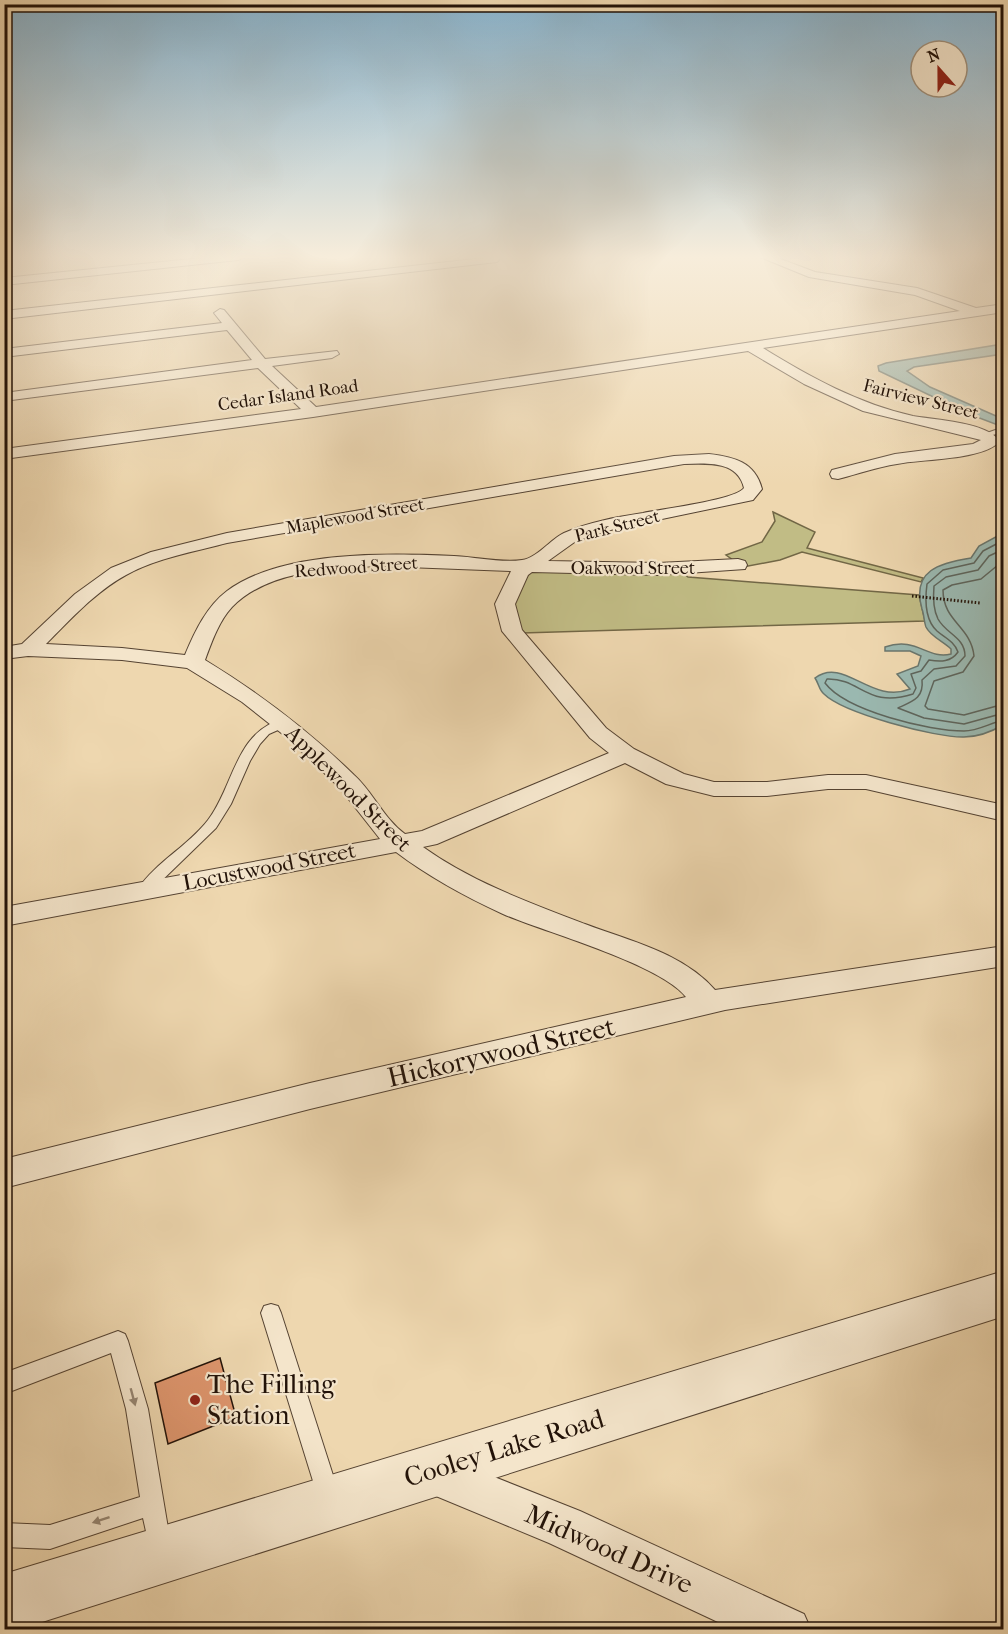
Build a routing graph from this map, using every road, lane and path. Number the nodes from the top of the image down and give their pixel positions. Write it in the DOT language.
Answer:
graph roads {
  1 [pos="169,333"];
  2 [pos="236,333"];
  3 [pos="834,333"];
  4 [pos="750,346"];
  5 [pos="4,353"];
  6 [pos="332,354"];
  7 [pos="261,363"];
  8 [pos="4,398"];
  9 [pos="313,412"];
  10 [pos="993,434"];
  11 [pos="4,454"];
  12 [pos="714,459"];
  13 [pos="838,474"];
  14 [pos="738,565"];
  15 [pos="528,566"];
  16 [pos="912,596"];
  17 [pos="980,603"];
  18 [pos="16,652"];
  19 [pos="193,662"];
  20 [pos="283,723"];
  21 [pos="626,754"];
  22 [pos="1004,813"];
  23 [pos="399,842"];
  24 [pos="145,889"];
  25 [pos="4,917"];
  26 [pos="1004,956"];
  27 [pos="708,1003"];
  28 [pos="4,1174"];
  29 [pos="1004,1293"];
  30 [pos="271,1313"];
  31 [pos="4,1384"];
  32 [pos="428,1472"];
  33 [pos="331,1502"];
  34 [pos="152,1504"];
  35 [pos="4,1535"];
  36 [pos="160,1555"];
  37 [pos="4,1604"];
  38 [pos="788,1629"];
  1 -- 5 [label="street"];
  2 -- 7 [label="street"];
  3 -- 4 [label="street, Cedar Island Road"];
  4 -- 9 [label="street, Cedar Island Road"];
  4 -- 10 [label="street, Fairview Street"];
  6 -- 7 [label="street"];
  7 -- 8 [label="street"];
  7 -- 9 [label="street"];
  9 -- 11 [label="street, Cedar Island Road"];
  10 -- 13 [label="street"];
  12 -- 15 [label="street, Park Street"];
  12 -- 18 [label="street, Maplewood Street"];
  14 -- 15 [label="street, Oakwood Street"];
  15 -- 19 [label="street, Redwood Street"];
  15 -- 21 [label="street, Park Street"];
  16 -- 17 [label="path"];
  18 -- 19 [label="street, Applewood Street"];
  19 -- 20 [label="street, Applewood Street"];
  20 -- 23 [label="street, Applewood Street"];
  20 -- 24 [label="lane"];
  21 -- 22 [label="street, Park Street"];
  21 -- 23 [label="street, Locustwood Street"];
  23 -- 24 [label="street, Locustwood Street"];
  23 -- 27 [label="street, Applewood Street"];
  24 -- 25 [label="street, Locustwood Street"];
  26 -- 27 [label="street, Hickorywood Street"];
  27 -- 28 [label="street, Hickorywood Street"];
  29 -- 32 [label="street, Cooley Lake Road"];
  30 -- 33 [label="lane"];
  31 -- 34 [label="lane, one-way"];
  32 -- 33 [label="street, Cooley Lake Road"];
  32 -- 38 [label="street, Midwood Drive"];
  33 -- 36 [label="street, Cooley Lake Road"];
  34 -- 35 [label="lane, one-way"];
  34 -- 36 [label="lane"];
  36 -- 37 [label="street, Cooley Lake Road"];
}
